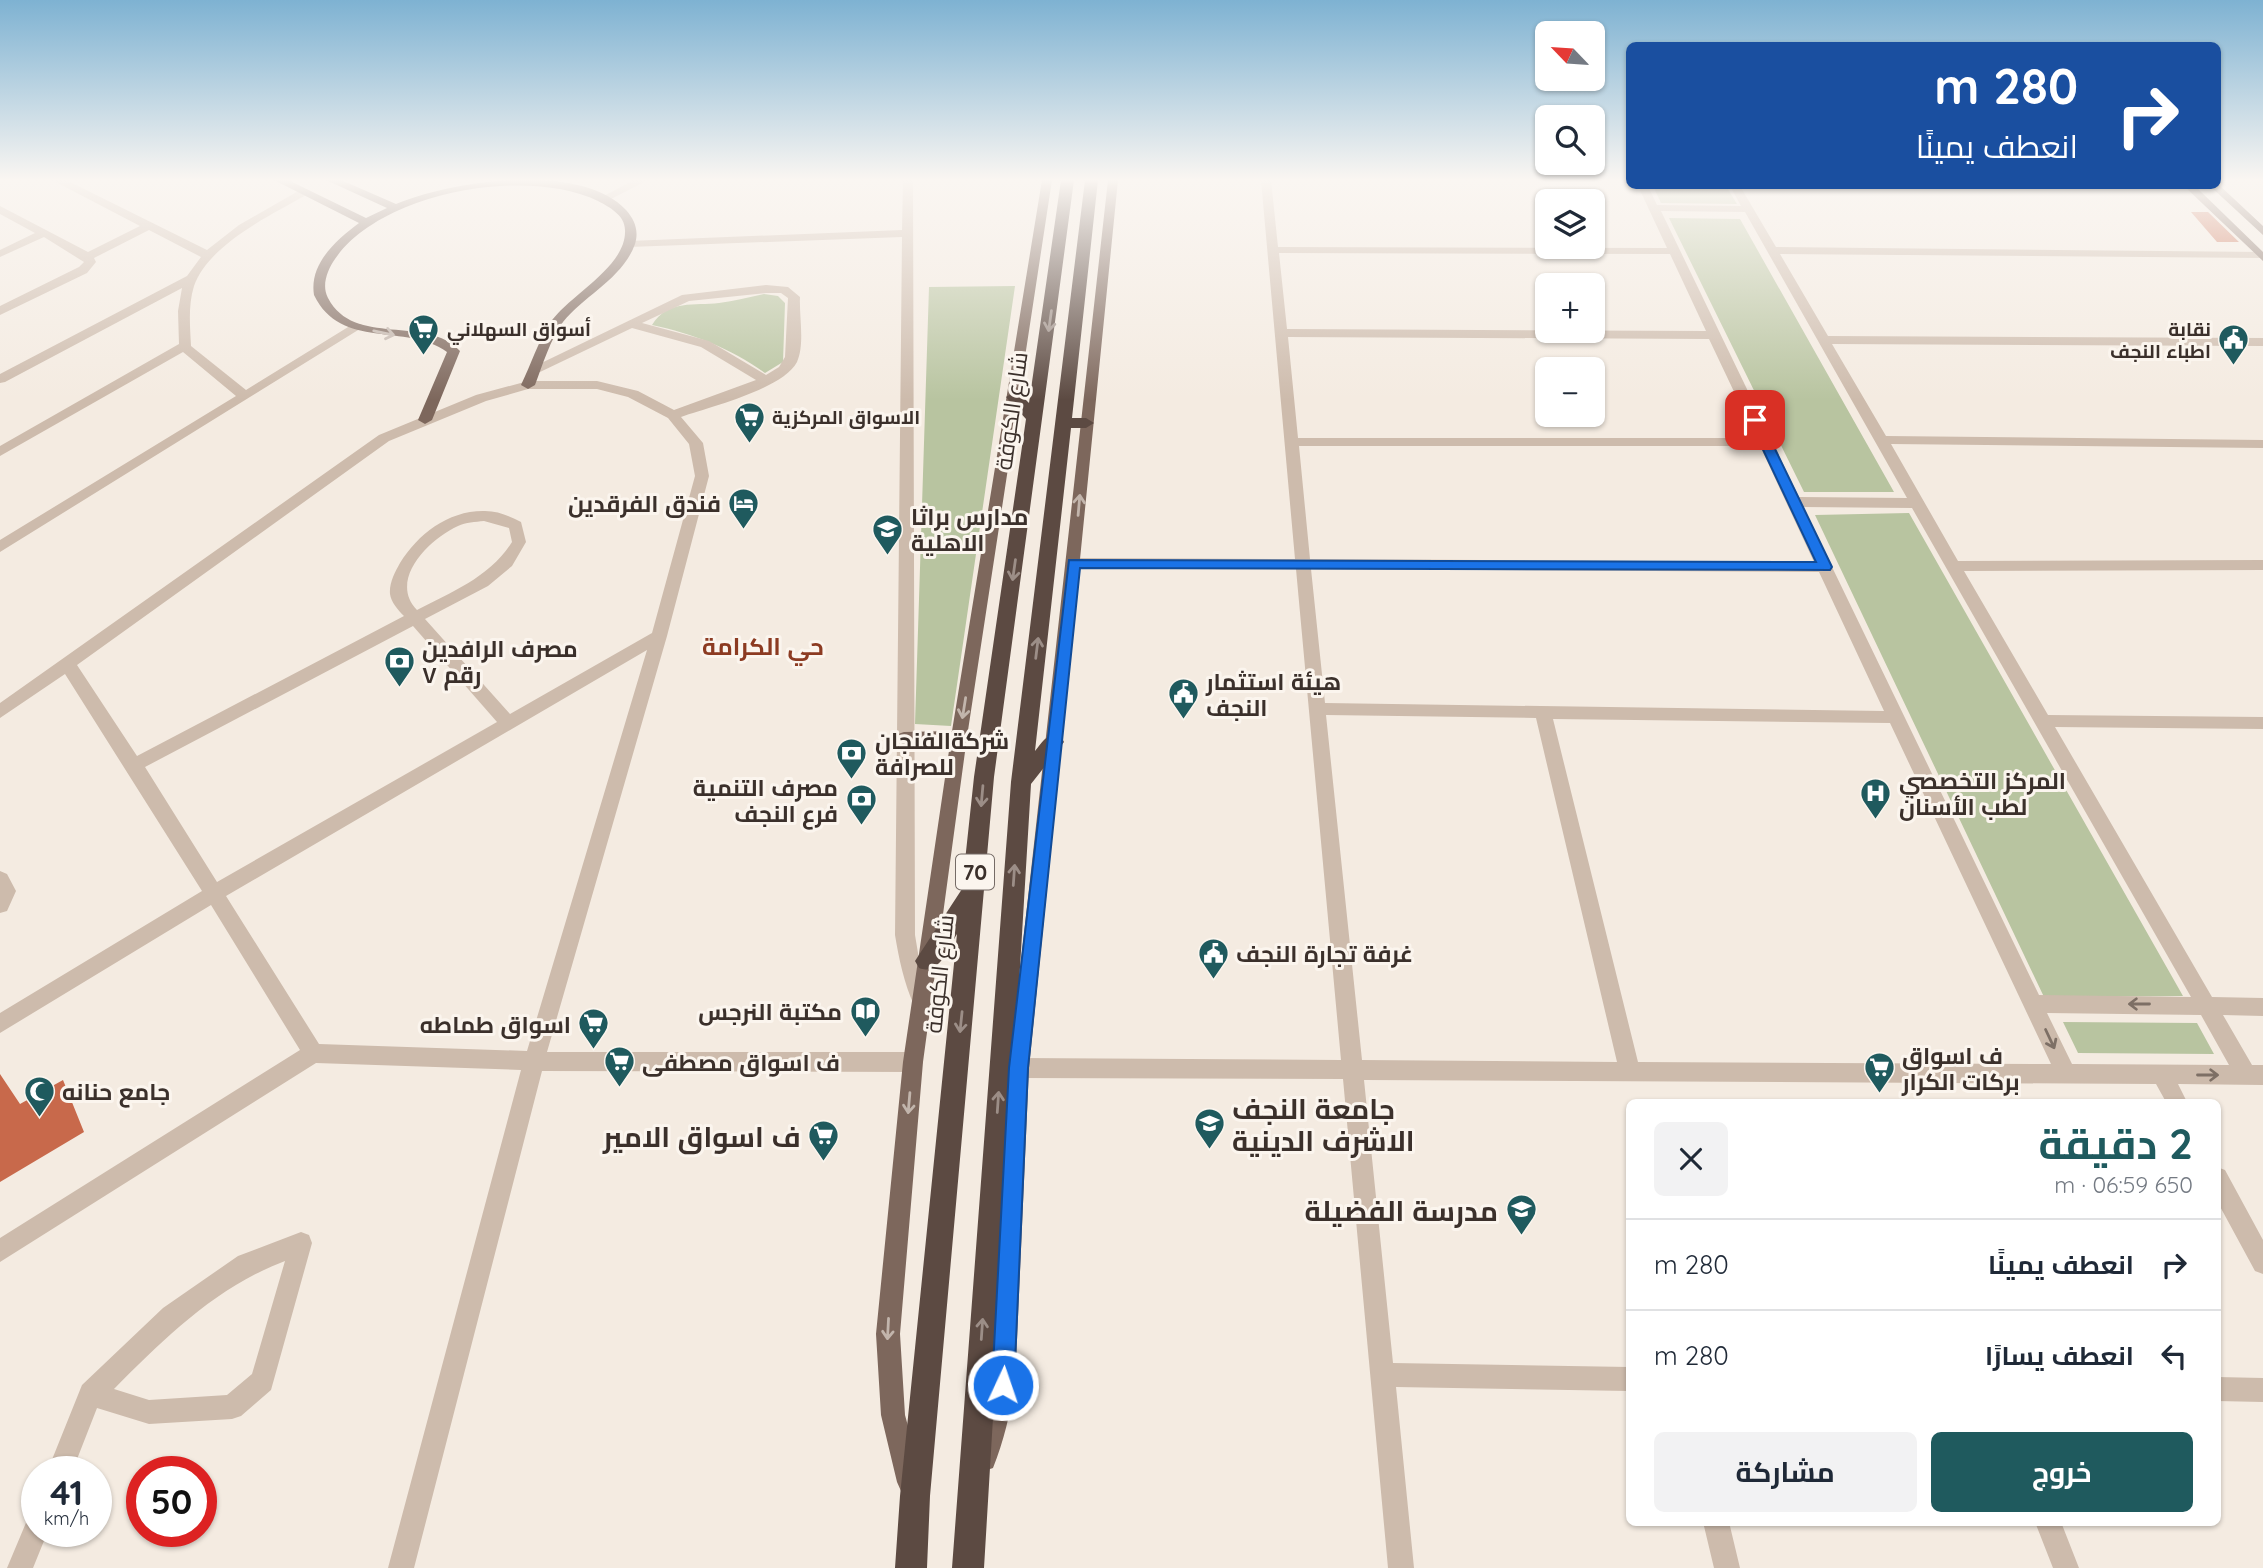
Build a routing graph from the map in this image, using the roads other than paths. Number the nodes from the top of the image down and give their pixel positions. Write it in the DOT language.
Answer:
graph roads {
  1 [pos="81,253"];
  2 [pos="96,253"];
  3 [pos="202,253"];
  4 [pos="213,253"];
  5 [pos="333,253"];
  6 [pos="625,253"];
  7 [pos="906,253"];
  8 [pos="1036,253"];
  9 [pos="1059,253"];
  10 [pos="1084,253"];
  11 [pos="1105,253"];
  12 [pos="1272,253"];
  13 [pos="1676,253"];
  14 [pos="1774,253"];
  15 [pos="1994,253"];
  16 [pos="88,257"];
  17 [pos="209,257"];
  18 [pos="2262,257"];
  19 [pos="191,278"];
  20 [pos="0,311"];
  21 [pos="630,324"];
  22 [pos="357,327"];
  23 [pos="1280,333"];
  24 [pos="1714,335"];
  25 [pos="1824,340"];
  26 [pos="2263,342"];
  27 [pos="185,346"];
  28 [pos="535,369"];
  29 [pos="0,379"];
  30 [pos="767,381"];
  31 [pos="528,385"];
  32 [pos="245,396"];
  33 [pos="1014,397"];
  34 [pos="673,415"];
  35 [pos="1036,419"];
  36 [pos="425,420"];
  37 [pos="1064,423"];
  38 [pos="1086,423"];
  39 [pos="1881,440"];
  40 [pos="1291,442"];
  41 [pos="1765,442"];
  42 [pos="2263,444"];
  43 [pos="0,452"];
  44 [pos="1794,502"];
  45 [pos="1918,503"];
  46 [pos="0,547"];
  47 [pos="1073,563"];
  48 [pos="1302,563"];
  49 [pos="2263,565"];
  50 [pos="1954,566"];
  51 [pos="1825,567"];
  52 [pos="414,617"];
  53 [pos="659,636"];
  54 [pos="68,665"];
  55 [pos="1317,709"];
  56 [pos="0,712"];
  57 [pos="1543,712"];
  58 [pos="1896,717"];
  59 [pos="2044,721"];
  60 [pos="507,722"];
  61 [pos="2263,723"];
  62 [pos="959,737"];
  63 [pos="904,739"];
  64 [pos="1054,742"];
  65 [pos="134,765"];
  66 [pos="1021,782"];
  67 [pos="0,879"];
  68 [pos="973,891"];
  69 [pos="213,894"];
  70 [pos="0,905"];
  71 [pos="927,961"];
  72 [pos="921,999"];
  73 [pos="2033,1004"];
  74 [pos="2207,1005"];
  75 [pos="2263,1007"];
  76 [pos="0,1024"];
  77 [pos="313,1052"];
  78 [pos="534,1060"];
  79 [pos="913,1062"];
  80 [pos="1019,1068"];
  81 [pos="1351,1069"];
  82 [pos="1630,1071"];
  83 [pos="2066,1074"];
  84 [pos="2162,1075"];
  85 [pos="2255,1075"];
  86 [pos="2175,1099"];
  87 [pos="2221,1185"];
  88 [pos="0,1251"];
  89 [pos="2263,1263"];
  90 [pos="1382,1375"];
  91 [pos="1626,1379"];
  92 [pos="2221,1389"];
  93 [pos="2263,1390"];
  94 [pos="91,1394"];
  95 [pos="66,1456"];
  96 [pos="971,1495"];
  97 [pos="915,1496"];
  98 [pos="1717,1526"];
  99 [pos="2050,1526"];
  100 [pos="29,1547"];
  101 [pos="20,1568"];
  102 [pos="401,1568"];
  103 [pos="911,1568"];
  104 [pos="968,1568"];
  105 [pos="1401,1568"];
  106 [pos="1727,1568"];
  107 [pos="2066,1568"];
  1 -- 16 [label="street"];
  2 -- 16 [label="street"];
  3 -- 17 [label="street"];
  4 -- 17 [label="street"];
  5 -- 22 [label="main road"];
  6 -- 28 [label="main road"];
  7 -- 63 [label="street"];
  8 -- 33 [label="main road"];
  9 -- 35 [label="highway, شارع الكوفة / 70, one-way"];
  10 -- 37 [label="highway, 70"];
  11 -- 38 [label="main road"];
  12 -- 23 [label="street"];
  13 -- 24 [label="street"];
  14 -- 25 [label="street"];
  15 -- 18 [label="street"];
  16 -- 20 [label="street"];
  17 -- 19 [label="street"];
  19 -- 27 [label="street"];
  19 -- 29 [label="street"];
  21 -- 28 [label="street"];
  21 -- 30 [label="street"];
  21 -- 30 [label="street"];
  22 -- 32 [label="street"];
  22 -- 36 [label="main road, one-way"];
  23 -- 24 [label="street"];
  23 -- 40 [label="street"];
  24 -- 41 [label="street"];
  25 -- 26 [label="street"];
  25 -- 39 [label="street"];
  27 -- 32 [label="street"];
  27 -- 43 [label="street"];
  28 -- 31 [label="main road"];
  30 -- 34 [label="street"];
  31 -- 34 [label="street"];
  31 -- 36 [label="street"];
  32 -- 46 [label="street"];
  33 -- 35 [label="highway"];
  33 -- 62 [label="main road, one-way"];
  34 -- 53 [label="street"];
  35 -- 68 [label="highway, شارع الكوفة / 70, one-way"];
  36 -- 54 [label="street"];
  37 -- 38 [label="highway"];
  66 -- 37 [label="highway, 70, one-way"];
  47 -- 38 [label="main road, one-way"];
  39 -- 42 [label="street"];
  39 -- 45 [label="street"];
  40 -- 41 [label="street"];
  40 -- 48 [label="street"];
  41 -- 44 [label="street"];
  44 -- 45 [label="street"];
  44 -- 51 [label="street"];
  45 -- 50 [label="street"];
  47 -- 48 [label="street"];
  47 -- 64 [label="main road"];
  48 -- 51 [label="street"];
  48 -- 55 [label="street"];
  49 -- 50 [label="street"];
  50 -- 59 [label="street"];
  51 -- 58 [label="street"];
  52 -- 52 [label="street"];
  52 -- 60 [label="street"];
  52 -- 65 [label="street"];
  53 -- 60 [label="street"];
  53 -- 78 [label="street"];
  54 -- 56 [label="street"];
  54 -- 65 [label="street"];
  55 -- 57 [label="street"];
  55 -- 81 [label="street"];
  57 -- 58 [label="street"];
  57 -- 82 [label="street"];
  58 -- 73 [label="street"];
  59 -- 61 [label="street"];
  59 -- 74 [label="street"];
  60 -- 69 [label="street"];
  62 -- 63 [label="main road"];
  62 -- 71 [label="main road"];
  63 -- 72 [label="street"];
  64 -- 66 [label="highway"];
  64 -- 80 [label="main road"];
  65 -- 69 [label="street"];
  96 -- 66 [label="highway, 70, one-way"];
  67 -- 70 [label="street"];
  68 -- 71 [label="highway"];
  68 -- 97 [label="highway, شارع الكوفة / 70, one-way"];
  69 -- 76 [label="street"];
  69 -- 77 [label="street"];
  71 -- 72 [label="main road"];
  72 -- 79 [label="main road"];
  74 -- 73 [label="street, one-way"];
  73 -- 83 [label="street, one-way"];
  74 -- 75 [label="street"];
  74 -- 85 [label="street"];
  77 -- 78 [label="street"];
  77 -- 88 [label="street"];
  78 -- 79 [label="street"];
  78 -- 102 [label="street"];
  79 -- 97 [label="main road, one-way"];
  80 -- 81 [label="street"];
  80 -- 96 [label="main road"];
  81 -- 82 [label="street"];
  81 -- 90 [label="street"];
  82 -- 83 [label="street"];
  83 -- 84 [label="street"];
  84 -- 85 [label="street, one-way"];
  84 -- 86 [label="street"];
  87 -- 89 [label="street"];
  90 -- 91 [label="street"];
  90 -- 105 [label="street"];
  92 -- 93 [label="street"];
  94 -- 94 [label="street"];
  94 -- 95 [label="street"];
  96 -- 104 [label="highway, 70"];
  97 -- 103 [label="highway, شارع الكوفة / 70"];
  98 -- 106 [label="street"];
  99 -- 107 [label="street"];
  100 -- 101 [label="street"];
}
